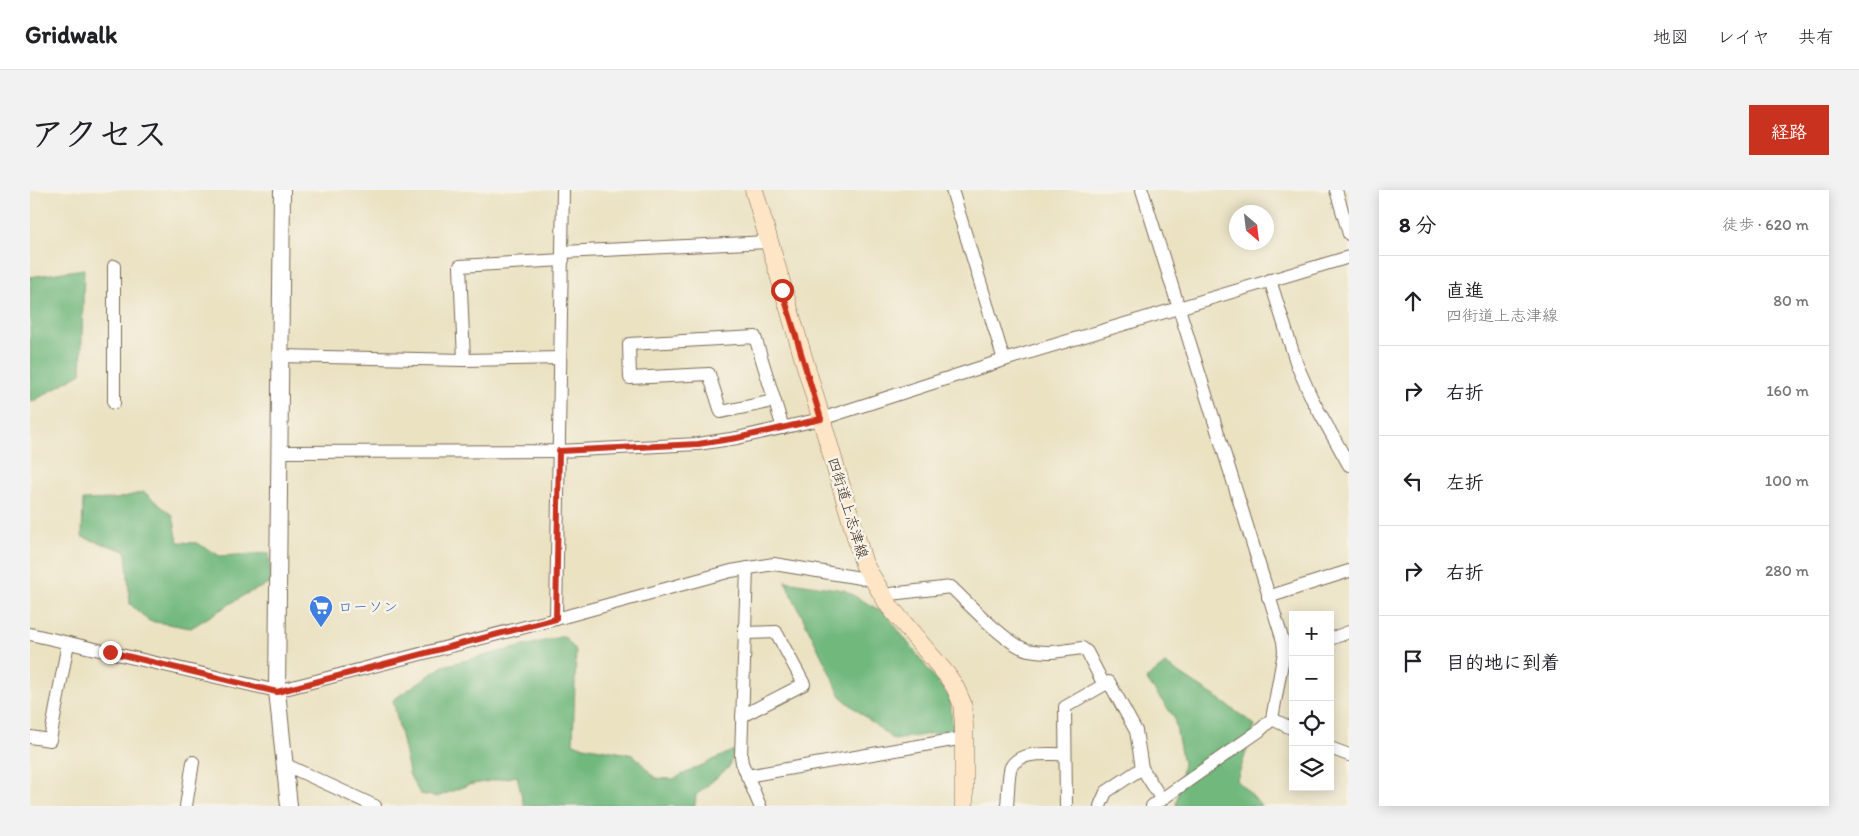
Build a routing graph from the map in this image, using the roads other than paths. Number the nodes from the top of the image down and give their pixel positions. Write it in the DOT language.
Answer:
graph roads {
  1 [pos="282,190"];
  2 [pos="563,190"];
  3 [pos="754,190"];
  4 [pos="952,190"];
  5 [pos="1142,190"];
  6 [pos="1336,190"];
  7 [pos="1349,234"];
  8 [pos="768,242"];
  9 [pos="563,256"];
  10 [pos="1349,257"];
  11 [pos="114,266"];
  12 [pos="1270,280"];
  13 [pos="1178,308"];
  14 [pos="280,356"];
  15 [pos="560,358"];
  16 [pos="464,360"];
  17 [pos="1004,360"];
  18 [pos="774,401"];
  19 [pos="114,403"];
  20 [pos="821,419"];
  21 [pos="783,428"];
  22 [pos="559,451"];
  23 [pos="280,452"];
  24 [pos="1349,465"];
  25 [pos="747,568"];
  26 [pos="1349,571"];
  27 [pos="878,587"];
  28 [pos="1268,597"];
  29 [pos="556,619"];
  30 [pos="1349,632"];
  31 [pos="745,633"];
  32 [pos="30,634"];
  33 [pos="1334,638"];
  34 [pos="68,643"];
  35 [pos="1288,653"];
  36 [pos="1104,685"];
  37 [pos="277,692"];
  38 [pos="742,716"];
  39 [pos="1272,719"];
  40 [pos="1289,727"];
  41 [pos="30,737"];
  42 [pos="964,738"];
  43 [pos="1334,749"];
  44 [pos="1065,754"];
  45 [pos="1349,755"];
  46 [pos="193,762"];
  47 [pos="284,764"];
  48 [pos="1142,768"];
  49 [pos="747,776"];
  50 [pos="1157,803"];
  51 [pos="186,806"];
  52 [pos="289,806"];
  53 [pos="375,806"];
  54 [pos="760,806"];
  55 [pos="964,806"];
  56 [pos="1007,806"];
  57 [pos="1066,806"];
  58 [pos="1100,806"];
  1 -- 14 [label="street"];
  2 -- 9 [label="street"];
  3 -- 8 [label="main road, 四街道上志津線"];
  4 -- 17 [label="street"];
  5 -- 13 [label="street"];
  6 -- 7 [label="street"];
  8 -- 9 [label="street"];
  8 -- 20 [label="main road, 四街道上志津線"];
  9 -- 15 [label="street"];
  9 -- 16 [label="street"];
  10 -- 12 [label="street"];
  11 -- 19 [label="street"];
  12 -- 13 [label="street"];
  12 -- 24 [label="street"];
  13 -- 17 [label="street"];
  13 -- 28 [label="street"];
  14 -- 16 [label="street"];
  14 -- 23 [label="street"];
  15 -- 16 [label="street"];
  15 -- 22 [label="street"];
  17 -- 20 [label="street"];
  18 -- 18 [label="street"];
  18 -- 21 [label="street"];
  20 -- 21 [label="street"];
  20 -- 27 [label="main road, 四街道上志津線"];
  21 -- 22 [label="street"];
  22 -- 23 [label="street"];
  22 -- 29 [label="street"];
  23 -- 37 [label="street"];
  25 -- 27 [label="street"];
  25 -- 29 [label="street"];
  25 -- 31 [label="street"];
  26 -- 28 [label="street"];
  27 -- 36 [label="street"];
  27 -- 42 [label="main road, 四街道上志津線"];
  28 -- 35 [label="street"];
  29 -- 37 [label="street"];
  30 -- 33 [label="street"];
  31 -- 38 [label="street"];
  31 -- 38 [label="street"];
  32 -- 34 [label="street"];
  34 -- 37 [label="street"];
  34 -- 41 [label="street"];
  35 -- 39 [label="street"];
  36 -- 44 [label="street"];
  36 -- 48 [label="street"];
  37 -- 47 [label="street"];
  38 -- 49 [label="street"];
  39 -- 40 [label="street"];
  39 -- 50 [label="street"];
  42 -- 49 [label="street"];
  42 -- 55 [label="main road, 四街道上志津線"];
  43 -- 45 [label="street"];
  44 -- 56 [label="street"];
  44 -- 57 [label="street"];
  46 -- 51 [label="street"];
  47 -- 52 [label="street"];
  47 -- 53 [label="street"];
  48 -- 50 [label="street"];
  48 -- 58 [label="street"];
  49 -- 54 [label="street"];
}
